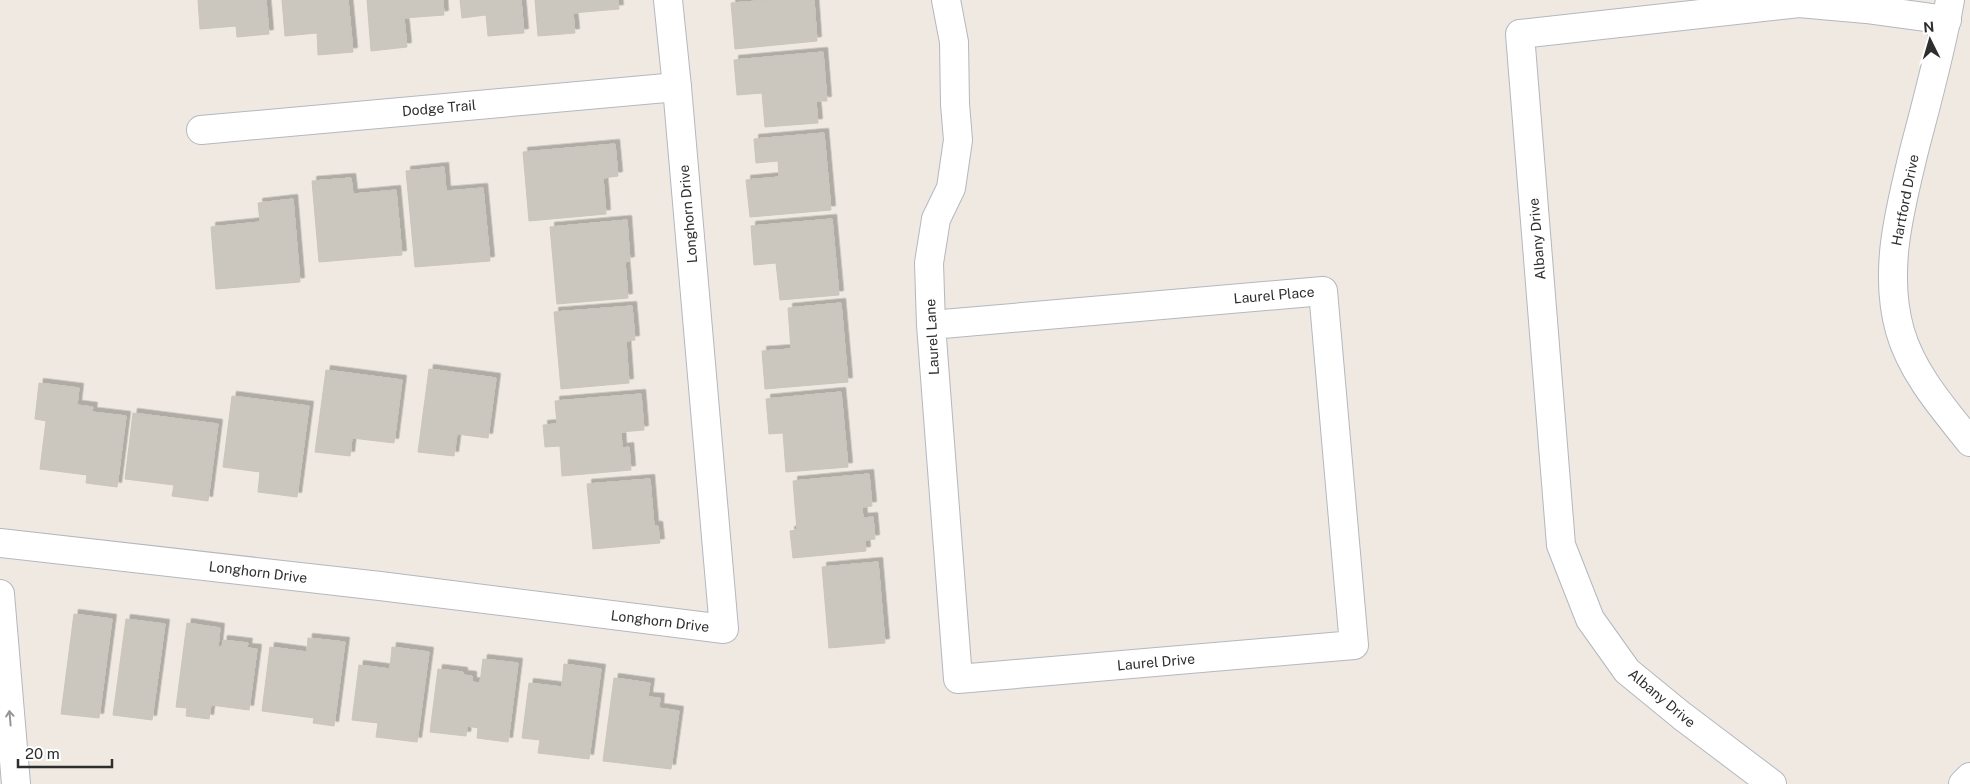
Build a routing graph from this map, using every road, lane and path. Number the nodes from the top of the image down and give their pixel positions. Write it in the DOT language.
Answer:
graph roads {
  1 [pos="668,0"];
  2 [pos="946,0"];
  3 [pos="1949,10"];
  4 [pos="677,87"];
  5 [pos="201,130"];
  6 [pos="930,325"];
  7 [pos="1970,442"];
  8 [pos="0,543"];
  9 [pos="0,594"];
  10 [pos="1354,646"];
  11 [pos="958,679"];
  12 [pos="1970,777"];
  13 [pos="16,784"];
  14 [pos="1772,784"];
  15 [pos="1963,784"];
  1 -- 4 [label="street, Longhorn Drive"];
  2 -- 6 [label="street, Laurel Lane"];
  3 -- 7 [label="street, Hartford Drive"];
  3 -- 14 [label="street, Albany Drive"];
  4 -- 5 [label="street, Dodge Trail"];
  4 -- 8 [label="street, Longhorn Drive"];
  6 -- 10 [label="street, Laurel Place"];
  6 -- 11 [label="street, Laurel Lane"];
  13 -- 9 [label="street, one-way"];
  10 -- 11 [label="street, Laurel Drive"];
  12 -- 15 [label="street"];
}
